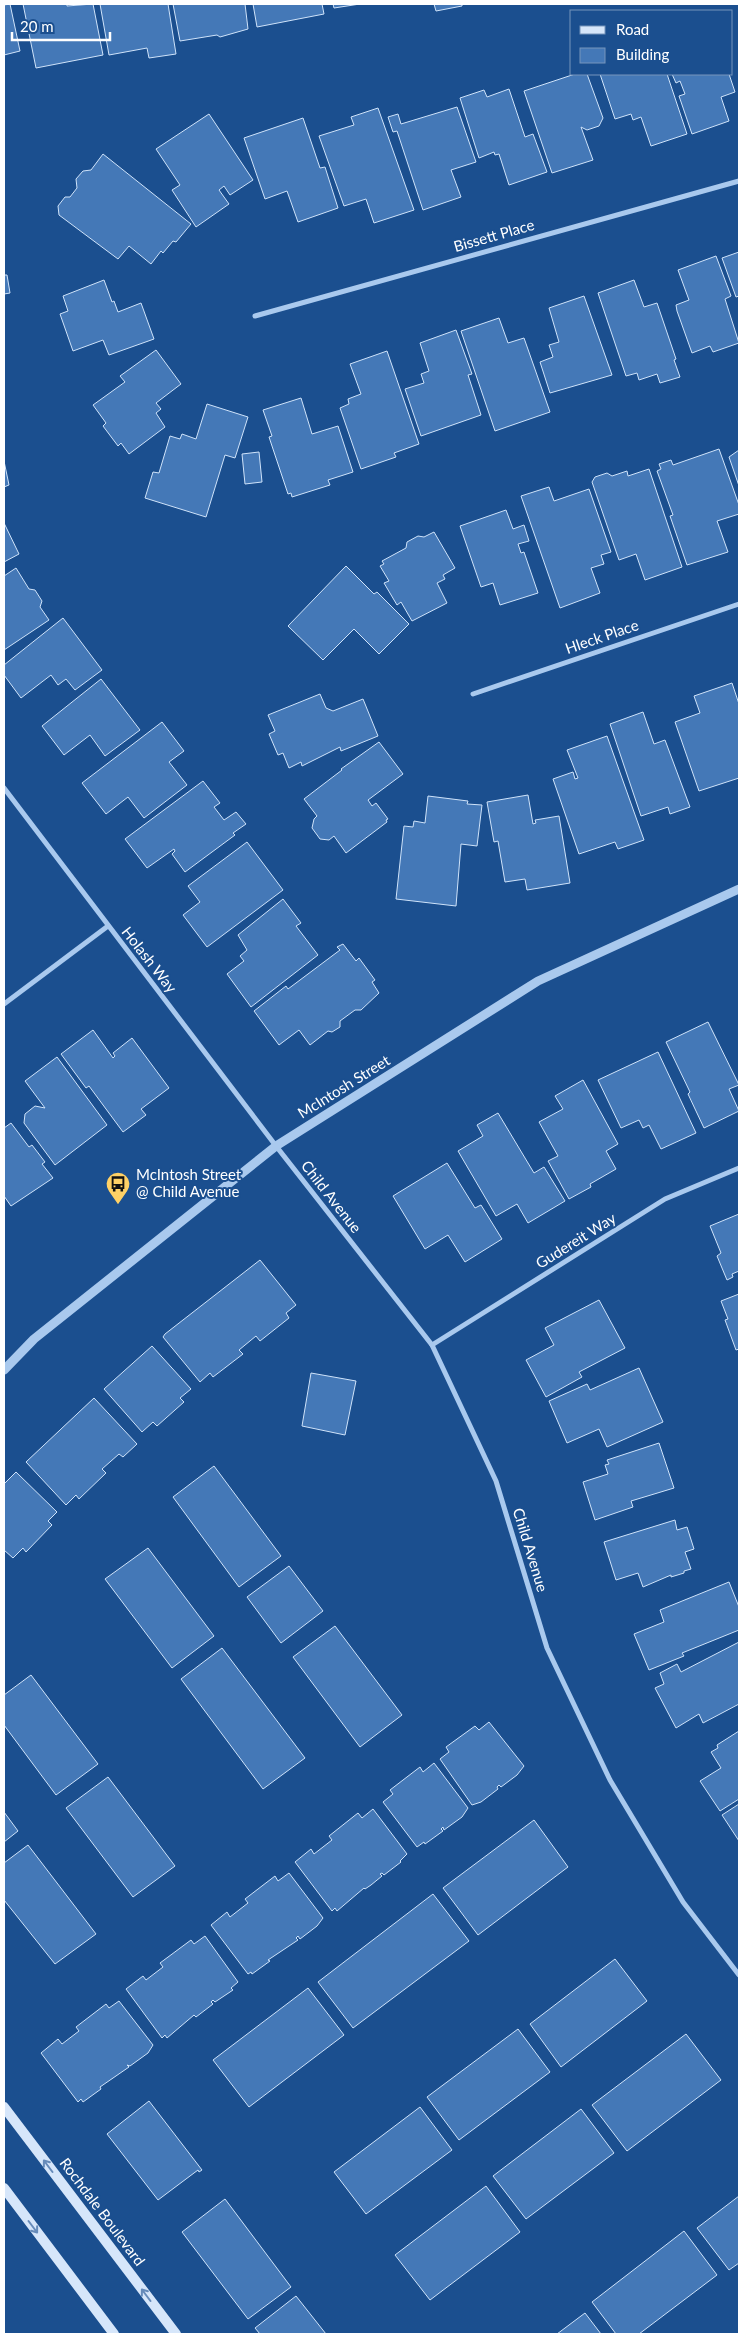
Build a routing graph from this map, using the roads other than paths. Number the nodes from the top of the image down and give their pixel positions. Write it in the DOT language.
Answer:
graph roads {
  1 [pos="739,181"];
  2 [pos="255,316"];
  3 [pos="739,604"];
  4 [pos="472,694"];
  5 [pos="4,788"];
  6 [pos="739,888"];
  7 [pos="108,926"];
  8 [pos="4,1004"];
  9 [pos="276,1146"];
  10 [pos="739,1168"];
  11 [pos="432,1345"];
  12 [pos="4,1370"];
  13 [pos="739,1975"];
  14 [pos="4,2107"];
  15 [pos="4,2188"];
  16 [pos="114,2334"];
  17 [pos="176,2334"];
  1 -- 2 [label="street, Bissett Place"];
  3 -- 4 [label="street, Hleck Place"];
  5 -- 7 [label="street, Holash Way"];
  6 -- 9 [label="street, McIntosh Street"];
  7 -- 8 [label="street"];
  7 -- 9 [label="street, Holash Way"];
  9 -- 11 [label="street, Child Avenue"];
  9 -- 12 [label="street, McIntosh Street"];
  10 -- 11 [label="street, Gudereit Way"];
  11 -- 13 [label="street, Child Avenue"];
  17 -- 14 [label="main road, Rochdale Boulevard, one-way"];
  15 -- 16 [label="main road, one-way"];
}
